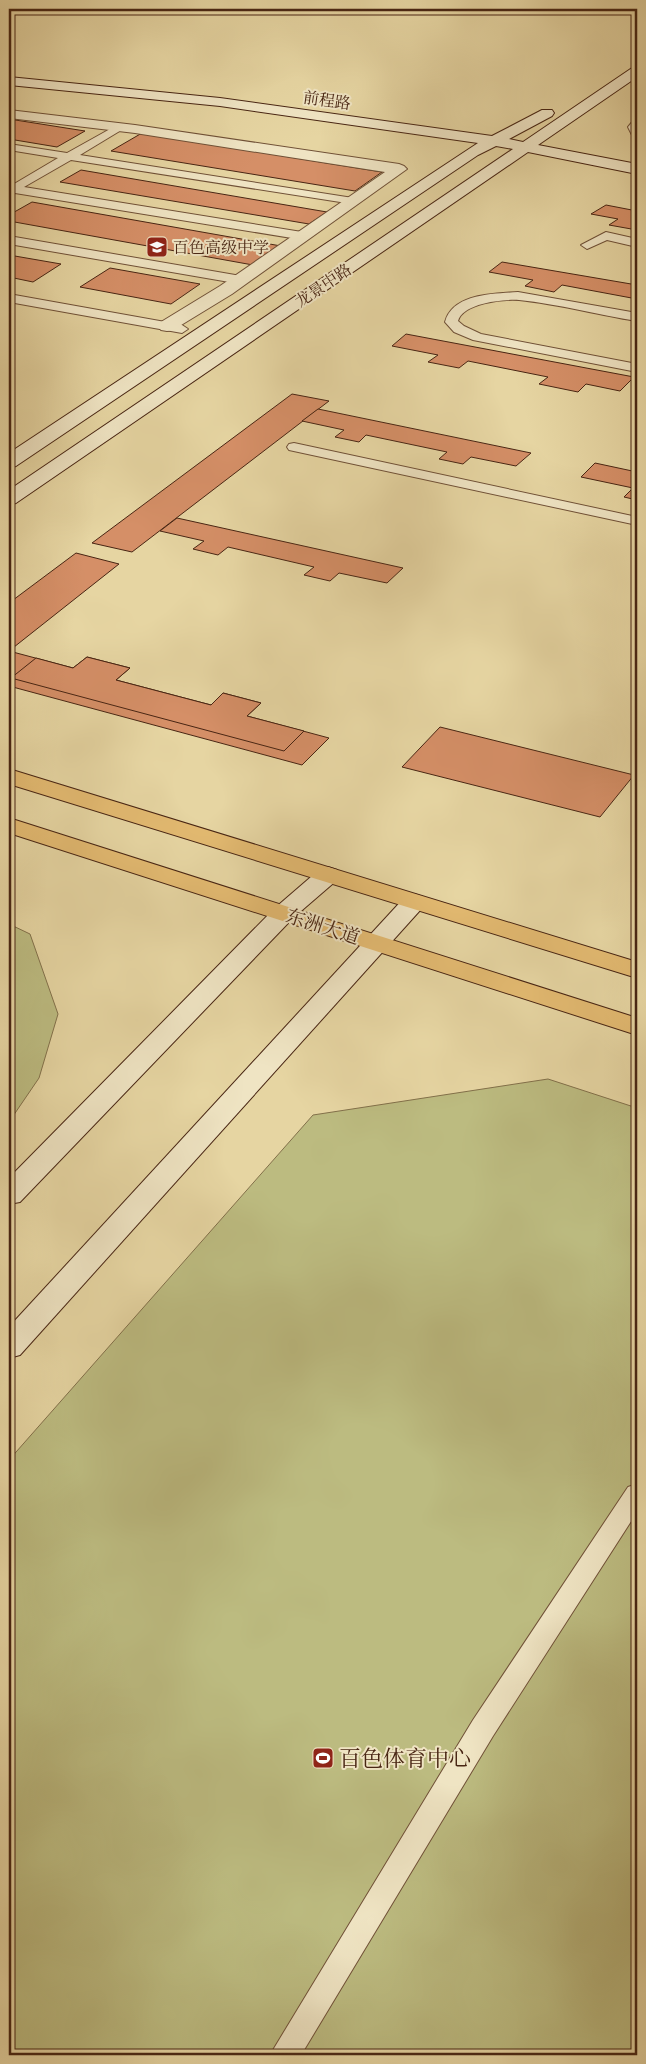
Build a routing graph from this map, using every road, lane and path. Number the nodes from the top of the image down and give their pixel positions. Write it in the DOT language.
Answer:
graph roads {
  1 [pos="637,58"];
  2 [pos="637,71"];
  3 [pos="9,81"];
  4 [pos="9,114"];
  5 [pos="637,123"];
  6 [pos="119,127"];
  7 [pos="637,135"];
  8 [pos="495,142"];
  9 [pos="425,146"];
  10 [pos="9,147"];
  11 [pos="526,147"];
  12 [pos="473,152"];
  13 [pos="69,157"];
  14 [pos="509,157"];
  15 [pos="637,169"];
  16 [pos="637,182"];
  17 [pos="11,190"];
  18 [pos="353,201"];
  19 [pos="304,236"];
  20 [pos="9,240"];
  21 [pos="637,243"];
  22 [pos="587,245"];
  23 [pos="241,280"];
  24 [pos="9,298"];
  25 [pos="637,317"];
  26 [pos="174,328"];
  27 [pos="637,368"];
  28 [pos="294,447"];
  29 [pos="9,462"];
  30 [pos="9,499"];
  31 [pos="637,521"];
  32 [pos="9,776"];
  33 [pos="9,825"];
  34 [pos="328,875"];
  35 [pos="414,902"];
  36 [pos="284,913"];
  37 [pos="377,944"];
  38 [pos="637,970"];
  39 [pos="637,1027"];
  40 [pos="9,1195"];
  41 [pos="9,1347"];
  42 [pos="637,1494"];
  43 [pos="285,2055"];
  1 -- 8 [label="street, 龙景中路"];
  2 -- 11 [label="street, 龙景中路"];
  3 -- 8 [label="street, 前程路"];
  4 -- 6 [label="street"];
  5 -- 7 [label="lane"];
  6 -- 13 [label="lane"];
  6 -- 18 [label="street"];
  8 -- 11 [label="street, 前程路"];
  8 -- 12 [label="street, 龙景中路"];
  9 -- 12 [label="street"];
  10 -- 13 [label="lane"];
  11 -- 14 [label="street, 龙景中路"];
  11 -- 15 [label="street, 前程路"];
  12 -- 14 [label="street"];
  12 -- 29 [label="street, 龙景中路"];
  13 -- 17 [label="lane"];
  13 -- 18 [label="lane"];
  14 -- 16 [label="street"];
  14 -- 30 [label="street, 龙景中路"];
  17 -- 19 [label="lane"];
  18 -- 19 [label="street"];
  19 -- 23 [label="street"];
  20 -- 23 [label="lane"];
  21 -- 22 [label="lane"];
  23 -- 26 [label="street"];
  24 -- 26 [label="lane"];
  25 -- 27 [label="lane"];
  28 -- 31 [label="lane"];
  32 -- 34 [label="main road"];
  33 -- 36 [label="main road, 东洲大道"];
  34 -- 35 [label="main road"];
  34 -- 36 [label="street"];
  35 -- 37 [label="street"];
  35 -- 38 [label="main road"];
  36 -- 37 [label="main road, 东洲大道"];
  36 -- 40 [label="street"];
  37 -- 39 [label="main road, 东洲大道"];
  37 -- 41 [label="street"];
  42 -- 43 [label="lane"];
}
